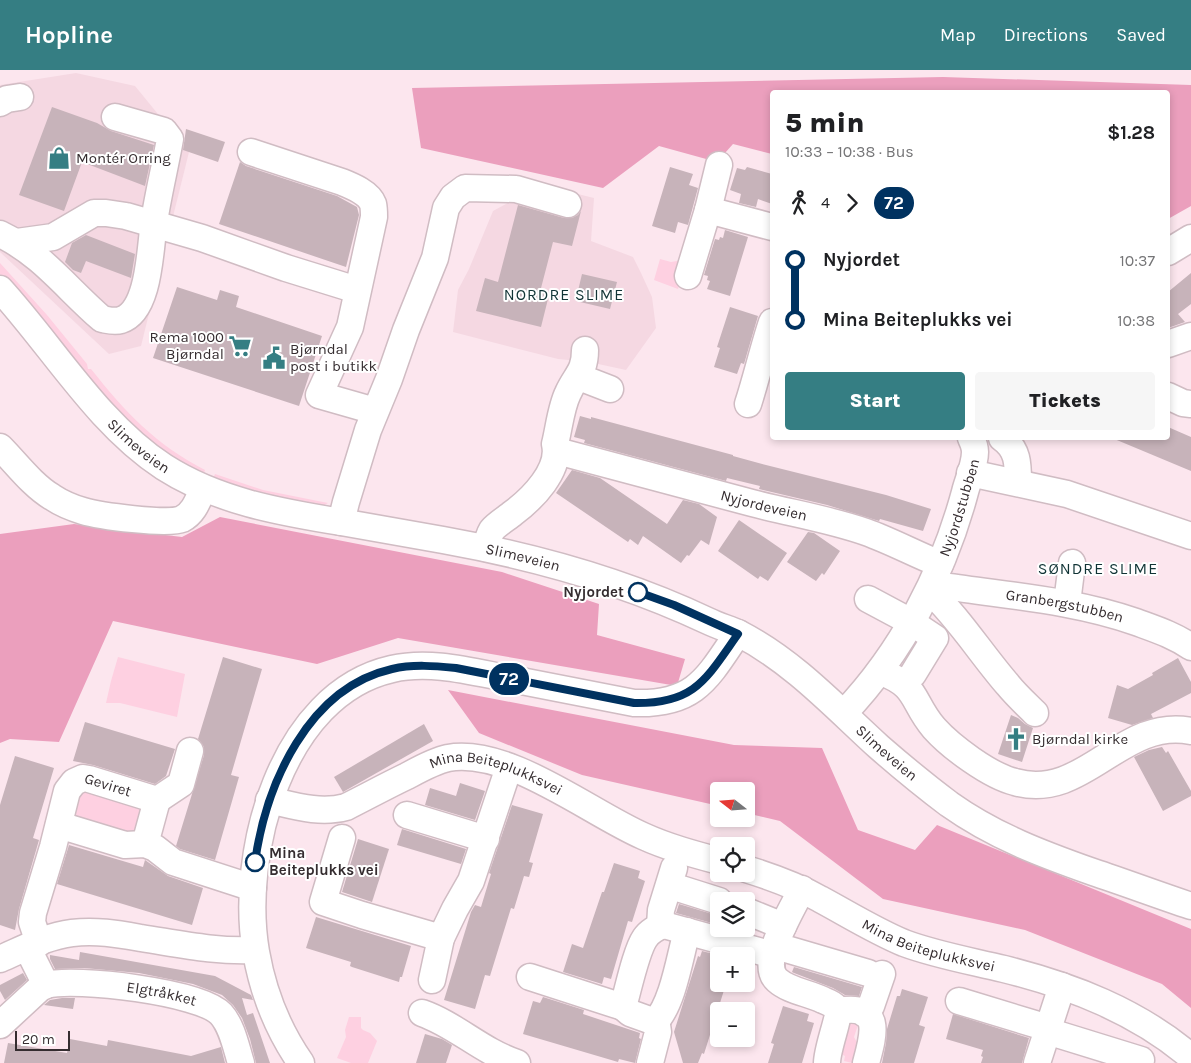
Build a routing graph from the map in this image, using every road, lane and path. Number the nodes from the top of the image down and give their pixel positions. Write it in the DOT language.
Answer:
graph roads {
  1 [pos="115,117"];
  2 [pos="251,152"];
  3 [pos="719,165"];
  4 [pos="568,204"];
  5 [pos="708,210"];
  6 [pos="153,224"];
  7 [pos="770,227"];
  8 [pos="9,238"];
  9 [pos="1191,238"];
  10 [pos="1170,251"];
  11 [pos="688,276"];
  12 [pos="0,289"];
  13 [pos="357,290"];
  14 [pos="770,328"];
  15 [pos="1191,336"];
  16 [pos="1170,343"];
  17 [pos="585,350"];
  18 [pos="579,377"];
  19 [pos="610,389"];
  20 [pos="1170,397"];
  21 [pos="748,404"];
  22 [pos="1191,404"];
  23 [pos="375,410"];
  24 [pos="1005,440"];
  25 [pos="0,446"];
  26 [pos="977,450"];
  27 [pos="556,451"];
  28 [pos="1018,482"];
  29 [pos="203,489"];
  30 [pos="341,522"];
  31 [pos="1191,536"];
  32 [pos="486,548"];
  33 [pos="1072,563"];
  34 [pos="934,579"];
  35 [pos="868,599"];
  36 [pos="1067,604"];
  37 [pos="911,622"];
  38 [pos="738,634"];
  39 [pos="1191,647"];
  40 [pos="880,672"];
  41 [pos="913,674"];
  42 [pos="1035,713"];
  43 [pos="844,714"];
  44 [pos="1182,729"];
  45 [pos="190,752"];
  46 [pos="508,767"];
  47 [pos="157,800"];
  48 [pos="270,800"];
  49 [pos="407,814"];
  50 [pos="59,825"];
  51 [pos="342,838"];
  52 [pos="486,839"];
  53 [pos="145,844"];
  54 [pos="710,858"];
  55 [pos="755,872"];
  56 [pos="253,888"];
  57 [pos="802,889"];
  58 [pos="710,896"];
  59 [pos="1191,906"];
  60 [pos="755,920"];
  61 [pos="660,926"];
  62 [pos="687,931"];
  63 [pos="441,938"];
  64 [pos="777,942"];
  65 [pos="34,944"];
  66 [pos="255,950"];
  67 [pos="0,958"];
  68 [pos="530,977"];
  69 [pos="432,980"];
  70 [pos="46,984"];
  71 [pos="1062,986"];
  72 [pos="959,1001"];
  73 [pos="623,1007"];
  74 [pos="838,1011"];
  75 [pos="422,1013"];
  76 [pos="865,1014"];
  77 [pos="655,1022"];
  78 [pos="0,1025"];
  79 [pos="1048,1030"];
  80 [pos="1191,1057"];
  81 [pos="1142,1060"];
  82 [pos="241,1063"];
  83 [pos="301,1063"];
  84 [pos="517,1063"];
  85 [pos="650,1063"];
  86 [pos="827,1063"];
  87 [pos="866,1063"];
  88 [pos="1037,1063"];
  1 -- 6 [label="street"];
  2 -- 13 [label="street"];
  3 -- 5 [label="street"];
  4 -- 23 [label="street"];
  5 -- 7 [label="street"];
  5 -- 11 [label="street"];
  6 -- 8 [label="street"];
  6 -- 8 [label="street"];
  6 -- 13 [label="street"];
  9 -- 10 [label="street"];
  12 -- 29 [label="street, Slimeveien"];
  13 -- 23 [label="street"];
  14 -- 21 [label="street"];
  15 -- 16 [label="street"];
  17 -- 18 [label="street"];
  18 -- 19 [label="street"];
  18 -- 27 [label="street"];
  20 -- 22 [label="street"];
  23 -- 30 [label="street"];
  24 -- 28 [label="street"];
  25 -- 29 [label="street"];
  26 -- 28 [label="street"];
  26 -- 34 [label="street, Nyjordstubben"];
  27 -- 32 [label="street"];
  27 -- 34 [label="street, Nyjordeveien"];
  28 -- 31 [label="street"];
  29 -- 30 [label="street, Slimeveien"];
  30 -- 32 [label="street, Slimeveien"];
  32 -- 38 [label="street, Slimeveien"];
  33 -- 36 [label="street"];
  34 -- 36 [label="street, Granbergstubben"];
  34 -- 37 [label="street"];
  34 -- 42 [label="street, Nyjordeveien"];
  35 -- 37 [label="street"];
  36 -- 39 [label="street, Granbergstubben"];
  37 -- 40 [label="street"];
  37 -- 41 [label="street"];
  38 -- 43 [label="street, Slimeveien"];
  38 -- 48 [label="street"];
  40 -- 43 [label="street"];
  40 -- 44 [label="street"];
  43 -- 59 [label="street, Slimeveien"];
  45 -- 47 [label="street"];
  46 -- 48 [label="street, Mina Beiteplukksvei"];
  46 -- 52 [label="street"];
  46 -- 54 [label="street, Mina Beiteplukksvei"];
  47 -- 50 [label="street, Geviret"];
  47 -- 53 [label="street"];
  48 -- 56 [label="street"];
  49 -- 52 [label="street"];
  50 -- 53 [label="street"];
  50 -- 65 [label="street, Geviret"];
  51 -- 63 [label="street"];
  52 -- 63 [label="street"];
  53 -- 56 [label="street"];
  55 -- 57 [label="street, Mina Beiteplukksvei"];
  56 -- 66 [label="street"];
  57 -- 64 [label="street"];
  57 -- 71 [label="street, Mina Beiteplukksvei"];
  58 -- 61 [label="street"];
  60 -- 64 [label="street"];
  61 -- 62 [label="street"];
  61 -- 73 [label="street"];
  62 -- 64 [label="street"];
  62 -- 77 [label="street"];
  63 -- 69 [label="street"];
  64 -- 74 [label="street"];
  64 -- 76 [label="street"];
  65 -- 66 [label="street"];
  65 -- 67 [label="street"];
  65 -- 70 [label="street"];
  66 -- 83 [label="street"];
  68 -- 73 [label="street"];
  70 -- 78 [label="street"];
  70 -- 82 [label="street, Elgtråkket"];
  71 -- 79 [label="street"];
  71 -- 80 [label="street, Mina Beiteplukksvei"];
  72 -- 79 [label="street"];
  73 -- 77 [label="street"];
  74 -- 76 [label="street"];
  74 -- 86 [label="street"];
  75 -- 84 [label="street"];
  76 -- 87 [label="street"];
  77 -- 85 [label="street"];
  79 -- 81 [label="street"];
  79 -- 88 [label="street"];
}
